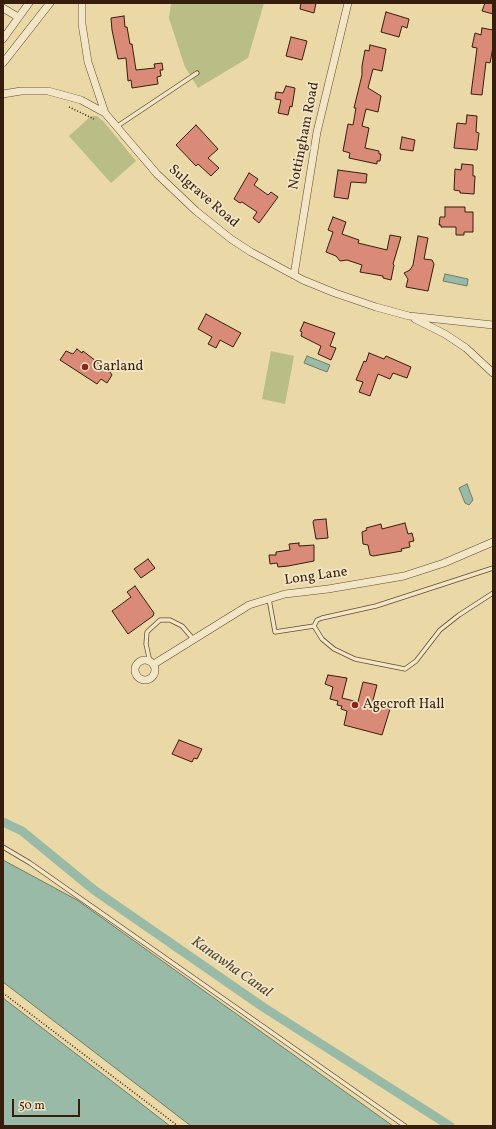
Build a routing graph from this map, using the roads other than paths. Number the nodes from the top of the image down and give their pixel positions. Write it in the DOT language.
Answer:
graph roads {
  1 [pos="29,3"];
  2 [pos="50,3"];
  3 [pos="82,3"];
  4 [pos="348,3"];
  5 [pos="3,8"];
  6 [pos="18,17"];
  7 [pos="3,39"];
  8 [pos="3,63"];
  9 [pos="197,73"];
  10 [pos="3,94"];
  11 [pos="105,113"];
  12 [pos="116,127"];
  13 [pos="294,275"];
  14 [pos="409,316"];
  15 [pos="493,325"];
  16 [pos="493,373"];
  17 [pos="493,542"];
  18 [pos="493,568"];
  19 [pos="493,593"];
  20 [pos="269,599"];
  21 [pos="314,626"];
  22 [pos="194,640"];
  23 [pos="152,663"];
  24 [pos="3,847"];
  25 [pos="405,1126"];
  1 -- 6 [label="street"];
  2 -- 8 [label="street"];
  3 -- 11 [label="street, Sulgrave Road"];
  4 -- 13 [label="street, Nottingham Road"];
  5 -- 6 [label="street"];
  6 -- 7 [label="street"];
  9 -- 12 [label="lane"];
  10 -- 11 [label="street"];
  11 -- 12 [label="street, Sulgrave Road"];
  12 -- 13 [label="street, Sulgrave Road"];
  13 -- 14 [label="street, Sulgrave Road"];
  14 -- 15 [label="street, Sulgrave Road"];
  14 -- 16 [label="street, Sulgrave Road"];
  17 -- 20 [label="street, Long Lane"];
  18 -- 21 [label="lane"];
  19 -- 21 [label="lane"];
  20 -- 21 [label="lane"];
  20 -- 22 [label="street, Long Lane"];
  22 -- 23 [label="street, Long Lane"];
  22 -- 23 [label="lane"];
  24 -- 25 [label="lane"];
}
